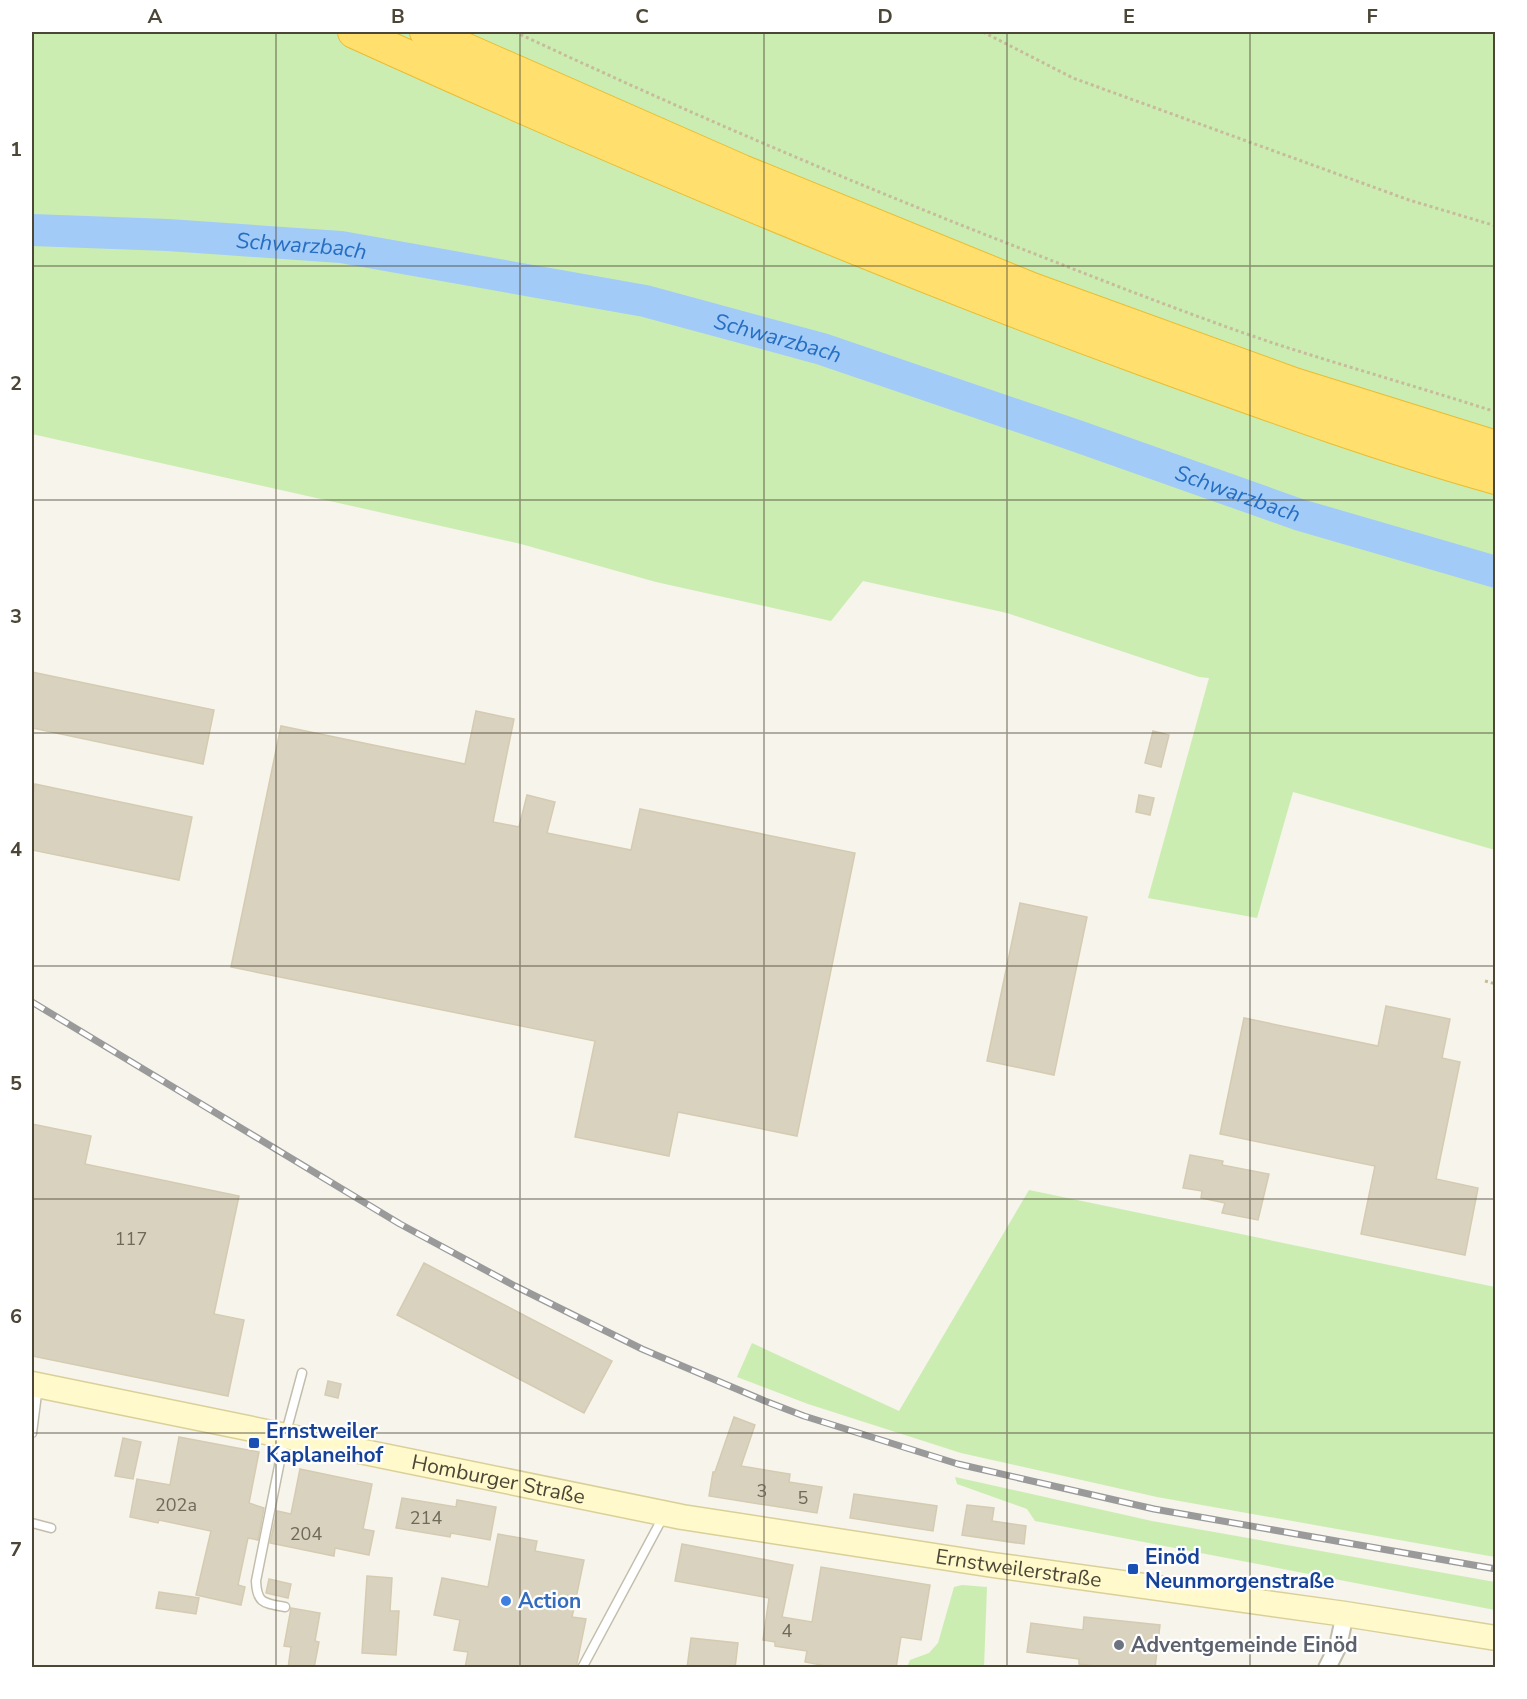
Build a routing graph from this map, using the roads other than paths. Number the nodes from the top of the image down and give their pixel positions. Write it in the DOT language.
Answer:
graph roads {
  1 [pos="354,32"];
  2 [pos="426,32"];
  3 [pos="1496,447"];
  4 [pos="1496,478"];
  5 [pos="302,1373"];
  6 [pos="35,1385"];
  7 [pos="32,1433"];
  8 [pos="285,1436"];
  9 [pos="673,1515"];
  10 [pos="32,1523"];
  11 [pos="51,1528"];
  12 [pos="285,1607"];
  13 [pos="1345,1614"];
  14 [pos="1496,1638"];
  15 [pos="582,1668"];
  16 [pos="1327,1668"];
  1 -- 4 [label="highway"];
  2 -- 3 [label="highway"];
  5 -- 8 [label="lane"];
  6 -- 7 [label="lane"];
  6 -- 8 [label="main road, Homburger Straße"];
  8 -- 9 [label="main road, Homburger Straße"];
  8 -- 12 [label="lane"];
  9 -- 13 [label="main road, Ernstweilerstraße"];
  9 -- 15 [label="lane"];
  10 -- 11 [label="lane"];
  13 -- 14 [label="main road, Ernstweilerstraße"];
  13 -- 16 [label="street"];
}
